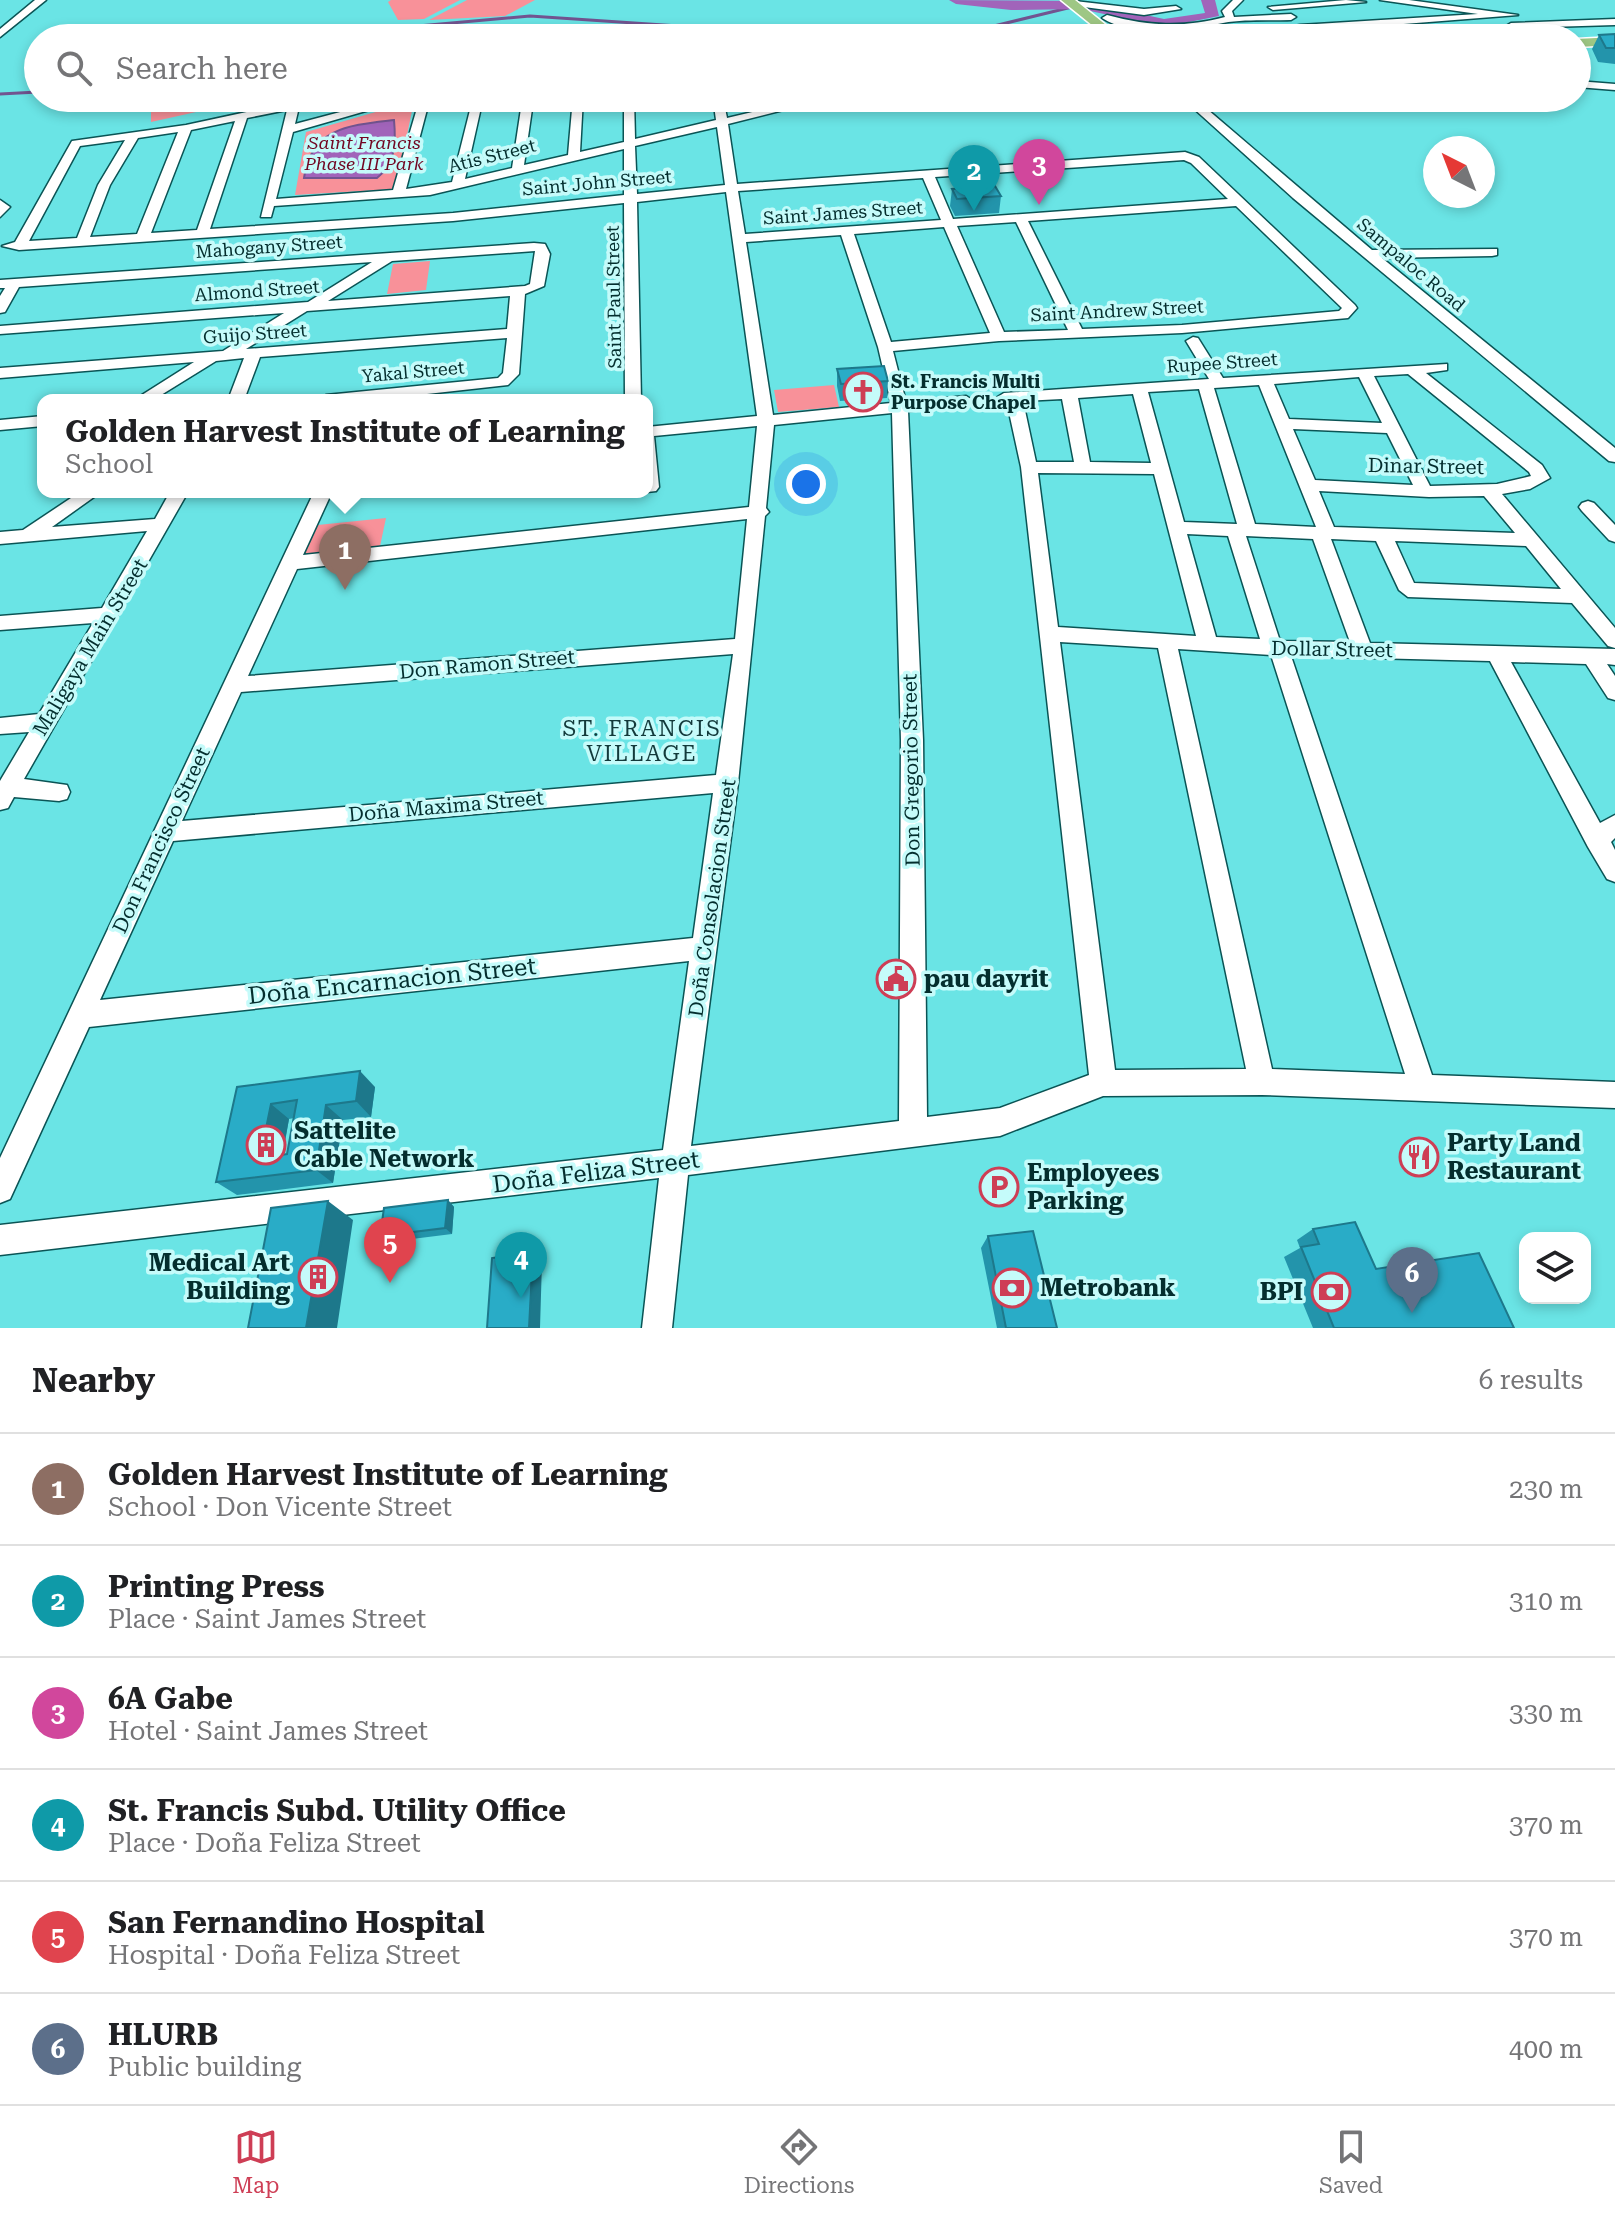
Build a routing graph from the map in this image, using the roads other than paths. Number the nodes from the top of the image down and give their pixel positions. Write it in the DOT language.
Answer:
graph roads {
  1 [pos="41,0"];
  2 [pos="1238,0"];
  3 [pos="1385,0"];
  4 [pos="1359,1"];
  5 [pos="1071,3"];
  6 [pos="1272,4"];
  7 [pos="1176,9"];
  8 [pos="1373,11"];
  9 [pos="1491,13"];
  10 [pos="1513,15"];
  11 [pos="1230,16"];
  12 [pos="1285,17"];
  13 [pos="1107,18"];
  14 [pos="1390,22"];
  15 [pos="1615,22"];
  16 [pos="1121,23"];
  17 [pos="1098,24"];
  18 [pos="1131,24"];
  19 [pos="1200,24"];
  20 [pos="1243,24"];
  21 [pos="1295,24"];
  22 [pos="1360,24"];
  23 [pos="1556,24"];
  24 [pos="0,34"];
  25 [pos="1591,43"];
  26 [pos="1614,43"];
  27 [pos="1591,85"];
  28 [pos="1615,87"];
  29 [pos="263,112"];
  30 [pos="292,112"];
  31 [pos="354,112"];
  32 [pos="421,112"];
  33 [pos="474,112"];
  34 [pos="526,112"];
  35 [pos="577,112"];
  36 [pos="630,112"];
  37 [pos="720,112"];
  38 [pos="759,112"];
  39 [pos="1203,112"];
  40 [pos="242,116"];
  41 [pos="721,120"];
  42 [pos="186,128"];
  43 [pos="287,130"];
  44 [pos="134,135"];
  45 [pos="631,144"];
  46 [pos="574,155"];
  47 [pos="1160,158"];
  48 [pos="518,168"];
  49 [pos="927,174"];
  50 [pos="1172,175"];
  51 [pos="458,182"];
  52 [pos="732,188"];
  53 [pos="399,192"];
  54 [pos="630,198"];
  55 [pos="1236,202"];
  56 [pos="269,203"];
  57 [pos="0,204"];
  58 [pos="0,213"];
  59 [pos="1021,219"];
  60 [pos="951,223"];
  61 [pos="262,229"];
  62 [pos="846,230"];
  63 [pos="202,233"];
  64 [pos="143,236"];
  65 [pos="740,238"];
  66 [pos="82,241"];
  67 [pos="1492,252"];
  68 [pos="1370,254"];
  69 [pos="390,256"];
  70 [pos="7,284"];
  71 [pos="518,290"];
  72 [pos="308,306"];
  73 [pos="0,309"];
  74 [pos="0,330"];
  75 [pos="513,333"];
  76 [pos="1077,333"];
  77 [pos="999,337"];
  78 [pos="1193,341"];
  79 [pos="885,347"];
  80 [pos="253,355"];
  81 [pos="219,357"];
  82 [pos="1442,367"];
  83 [pos="1413,370"];
  84 [pos="0,373"];
  85 [pos="1365,374"];
  86 [pos="1265,380"];
  87 [pos="1212,383"];
  88 [pos="1139,388"];
  89 [pos="153,394"];
  90 [pos="238,394"];
  91 [pos="385,394"];
  92 [pos="633,394"];
  93 [pos="1069,394"];
  94 [pos="966,401"];
  95 [pos="900,408"];
  96 [pos="766,420"];
  97 [pos="37,422"];
  98 [pos="1282,424"];
  99 [pos="0,425"];
  100 [pos="1393,428"];
  101 [pos="653,431"];
  102 [pos="1615,457"];
  103 [pos="1029,467"];
  104 [pos="1083,468"];
  105 [pos="1159,469"];
  106 [pos="1308,485"];
  107 [pos="1424,490"];
  108 [pos="1489,490"];
  109 [pos="83,498"];
  110 [pos="176,498"];
  111 [pos="320,498"];
  112 [pos="1588,507"];
  113 [pos="760,512"];
  114 [pos="163,524"];
  115 [pos="1180,528"];
  116 [pos="1242,530"];
  117 [pos="29,534"];
  118 [pos="1324,534"];
  119 [pos="1383,536"];
  120 [pos="1615,536"];
  121 [pos="0,538"];
  122 [pos="1531,540"];
  123 [pos="288,563"];
  124 [pos="1578,596"];
  125 [pos="107,615"];
  126 [pos="0,623"];
  127 [pos="1050,634"];
  128 [pos="1615,641"];
  129 [pos="1167,642"];
  130 [pos="1208,644"];
  131 [pos="744,646"];
  132 [pos="1279,648"];
  133 [pos="1362,649"];
  134 [pos="1497,655"];
  135 [pos="1615,657"];
  136 [pos="1593,659"];
  137 [pos="231,685"];
  138 [pos="1615,692"];
  139 [pos="45,722"];
  140 [pos="0,726"];
  141 [pos="727,783"];
  142 [pos="59,792"];
  143 [pos="4,794"];
  144 [pos="1615,825"];
  145 [pos="166,832"];
  146 [pos="1596,840"];
  147 [pos="1615,872"];
  148 [pos="705,948"];
  149 [pos="79,1015"];
  150 [pos="1262,1082"];
  151 [pos="1103,1083"];
  152 [pos="1424,1090"];
  153 [pos="1615,1095"];
  154 [pos="913,1132"];
  155 [pos="675,1162"];
  156 [pos="0,1189"];
  157 [pos="0,1240"];
  158 [pos="657,1328"];
  1 -- 24 [label="street"];
  2 -- 11 [label="street"];
  3 -- 9 [label="street"];
  4 -- 6 [label="street"];
  4 -- 8 [label="street"];
  5 -- 7 [label="street"];
  5 -- 17 [label="main road"];
  6 -- 11 [label="street"];
  6 -- 12 [label="street"];
  8 -- 12 [label="street"];
  8 -- 14 [label="street"];
  9 -- 10 [label="street"];
  9 -- 14 [label="street"];
  11 -- 12 [label="street"];
  11 -- 19 [label="street"];
  11 -- 20 [label="street"];
  12 -- 21 [label="street"];
  13 -- 16 [label="street"];
  14 -- 22 [label="street"];
  15 -- 23 [label="street"];
  16 -- 18 [label="street"];
  25 -- 26 [label="main road"];
  27 -- 28 [label="street"];
  29 -- 40 [label="street"];
  30 -- 43 [label="street"];
  31 -- 43 [label="street"];
  32 -- 53 [label="street"];
  33 -- 51 [label="street"];
  34 -- 48 [label="street"];
  35 -- 46 [label="street"];
  36 -- 45 [label="street, Saint Paul Street"];
  37 -- 41 [label="street, Doña Consolacion Street"];
  38 -- 41 [label="street, Atis Street"];
  39 -- 68 [label="street, Sampaloc Road"];
  40 -- 42 [label="street"];
  40 -- 63 [label="street"];
  41 -- 45 [label="street, Atis Street"];
  41 -- 52 [label="street, Doña Consolacion Street"];
  42 -- 44 [label="street"];
  42 -- 64 [label="street"];
  43 -- 56 [label="street"];
  44 -- 66 [label="street"];
  44 -- 66 [label="street, Saint John Street"];
  45 -- 46 [label="street, Atis Street"];
  45 -- 54 [label="street, Saint Paul Street"];
  46 -- 48 [label="street, Atis Street"];
  47 -- 49 [label="street, Saint John Street"];
  47 -- 50 [label="street"];
  47 -- 55 [label="street, Saint John Street"];
  48 -- 51 [label="street, Atis Street"];
  49 -- 52 [label="street, Saint John Street"];
  49 -- 60 [label="street"];
  51 -- 53 [label="street, Atis Street"];
  52 -- 54 [label="street, Saint John Street"];
  52 -- 65 [label="street, Doña Consolacion Street"];
  53 -- 56 [label="street, Atis Street"];
  54 -- 61 [label="street, Saint John Street"];
  54 -- 92 [label="street, Saint Paul Street"];
  55 -- 59 [label="street, Saint James Street"];
  55 -- 76 [label="street, Saint Andrew Street"];
  56 -- 61 [label="street"];
  57 -- 58 [label="street"];
  59 -- 60 [label="street, Saint James Street"];
  59 -- 76 [label="street"];
  60 -- 62 [label="street, Saint James Street"];
  60 -- 77 [label="street"];
  61 -- 63 [label="street, Saint John Street"];
  62 -- 65 [label="street, Saint James Street"];
  62 -- 79 [label="street, Don Gregorio Street"];
  63 -- 64 [label="street, Saint John Street"];
  64 -- 66 [label="street, Saint John Street"];
  65 -- 96 [label="street, Doña Consolacion Street"];
  67 -- 68 [label="street"];
  68 -- 102 [label="street, Sampaloc Road"];
  69 -- 70 [label="street, Mahogany Street"];
  69 -- 71 [label="street, Mahogany Street"];
  69 -- 72 [label="street"];
  70 -- 73 [label="street"];
  71 -- 72 [label="street, Almond Street"];
  71 -- 75 [label="street"];
  72 -- 74 [label="street, Almond Street"];
  72 -- 81 [label="street"];
  75 -- 80 [label="street, Guijo Street"];
  75 -- 91 [label="street, Yakal Street"];
  76 -- 77 [label="street, Saint Andrew Street"];
  77 -- 79 [label="street, Saint Andrew Street"];
  78 -- 87 [label="street"];
  79 -- 95 [label="street, Don Gregorio Street"];
  80 -- 81 [label="street, Guijo Street"];
  80 -- 90 [label="street"];
  81 -- 84 [label="street, Guijo Street"];
  81 -- 89 [label="street"];
  82 -- 83 [label="street, Rupee Street"];
  83 -- 85 [label="street, Rupee Street"];
  83 -- 108 [label="street, Dinar Street"];
  85 -- 86 [label="street, Rupee Street"];
  85 -- 100 [label="street"];
  86 -- 87 [label="street, Rupee Street"];
  86 -- 98 [label="street"];
  87 -- 88 [label="street, Rupee Street"];
  87 -- 116 [label="street"];
  88 -- 93 [label="street, Rupee Street"];
  88 -- 105 [label="street"];
  93 -- 103 [label="street, Rupee Street"];
  93 -- 104 [label="street"];
  94 -- 95 [label="street"];
  95 -- 96 [label="street"];
  95 -- 154 [label="street, Don Gregorio Street"];
  96 -- 101 [label="street"];
  96 -- 113 [label="street, Doña Consolacion Street"];
  97 -- 99 [label="street"];
  98 -- 100 [label="street"];
  98 -- 106 [label="street"];
  100 -- 107 [label="street"];
  103 -- 104 [label="street"];
  103 -- 127 [label="street"];
  104 -- 105 [label="street"];
  105 -- 115 [label="street"];
  106 -- 107 [label="street, Dinar Street"];
  106 -- 118 [label="street"];
  107 -- 108 [label="street, Dinar Street"];
  108 -- 122 [label="street"];
  109 -- 117 [label="street"];
  110 -- 114 [label="street, Maligaya Main Street"];
  111 -- 123 [label="street, Don Francisco Street"];
  112 -- 120 [label="street"];
  113 -- 123 [label="street"];
  113 -- 131 [label="street, Doña Consolacion Street"];
  114 -- 117 [label="street"];
  114 -- 125 [label="street, Maligaya Main Street"];
  115 -- 116 [label="street"];
  115 -- 130 [label="street"];
  116 -- 118 [label="street"];
  116 -- 132 [label="street"];
  117 -- 121 [label="street"];
  118 -- 119 [label="street"];
  118 -- 133 [label="street"];
  119 -- 122 [label="street"];
  119 -- 124 [label="street"];
  122 -- 124 [label="street"];
  123 -- 137 [label="street, Don Francisco Street"];
  124 -- 128 [label="street"];
  125 -- 126 [label="street"];
  125 -- 139 [label="street, Maligaya Main Street"];
  127 -- 129 [label="street, Dollar Street"];
  127 -- 151 [label="street"];
  129 -- 130 [label="street, Dollar Street"];
  129 -- 150 [label="street"];
  130 -- 132 [label="street, Dollar Street"];
  131 -- 137 [label="street, Don Ramon Street"];
  131 -- 141 [label="street, Doña Consolacion Street"];
  132 -- 133 [label="street, Dollar Street"];
  132 -- 152 [label="street"];
  133 -- 134 [label="street, Dollar Street"];
  134 -- 136 [label="street, Dollar Street"];
  134 -- 146 [label="street"];
  135 -- 136 [label="street, Dollar Street"];
  136 -- 138 [label="street"];
  137 -- 145 [label="street, Don Francisco Street"];
  139 -- 140 [label="street"];
  139 -- 143 [label="street, Maligaya Main Street"];
  141 -- 145 [label="street, Doña Maxima Street"];
  141 -- 148 [label="street, Doña Consolacion Street"];
  142 -- 143 [label="street"];
  144 -- 146 [label="street"];
  145 -- 149 [label="street, Don Francisco Street"];
  146 -- 147 [label="street"];
  148 -- 149 [label="street, Doña Encarnacion Street"];
  148 -- 155 [label="street, Doña Consolacion Street"];
  149 -- 156 [label="street, Don Francisco Street"];
  150 -- 151 [label="street"];
  150 -- 152 [label="street"];
  151 -- 154 [label="street, Doña Feliza Street"];
  152 -- 153 [label="street"];
  154 -- 155 [label="street, Doña Feliza Street"];
  155 -- 157 [label="street, Doña Feliza Street"];
  155 -- 158 [label="street, Doña Consolacion Street"];
}
